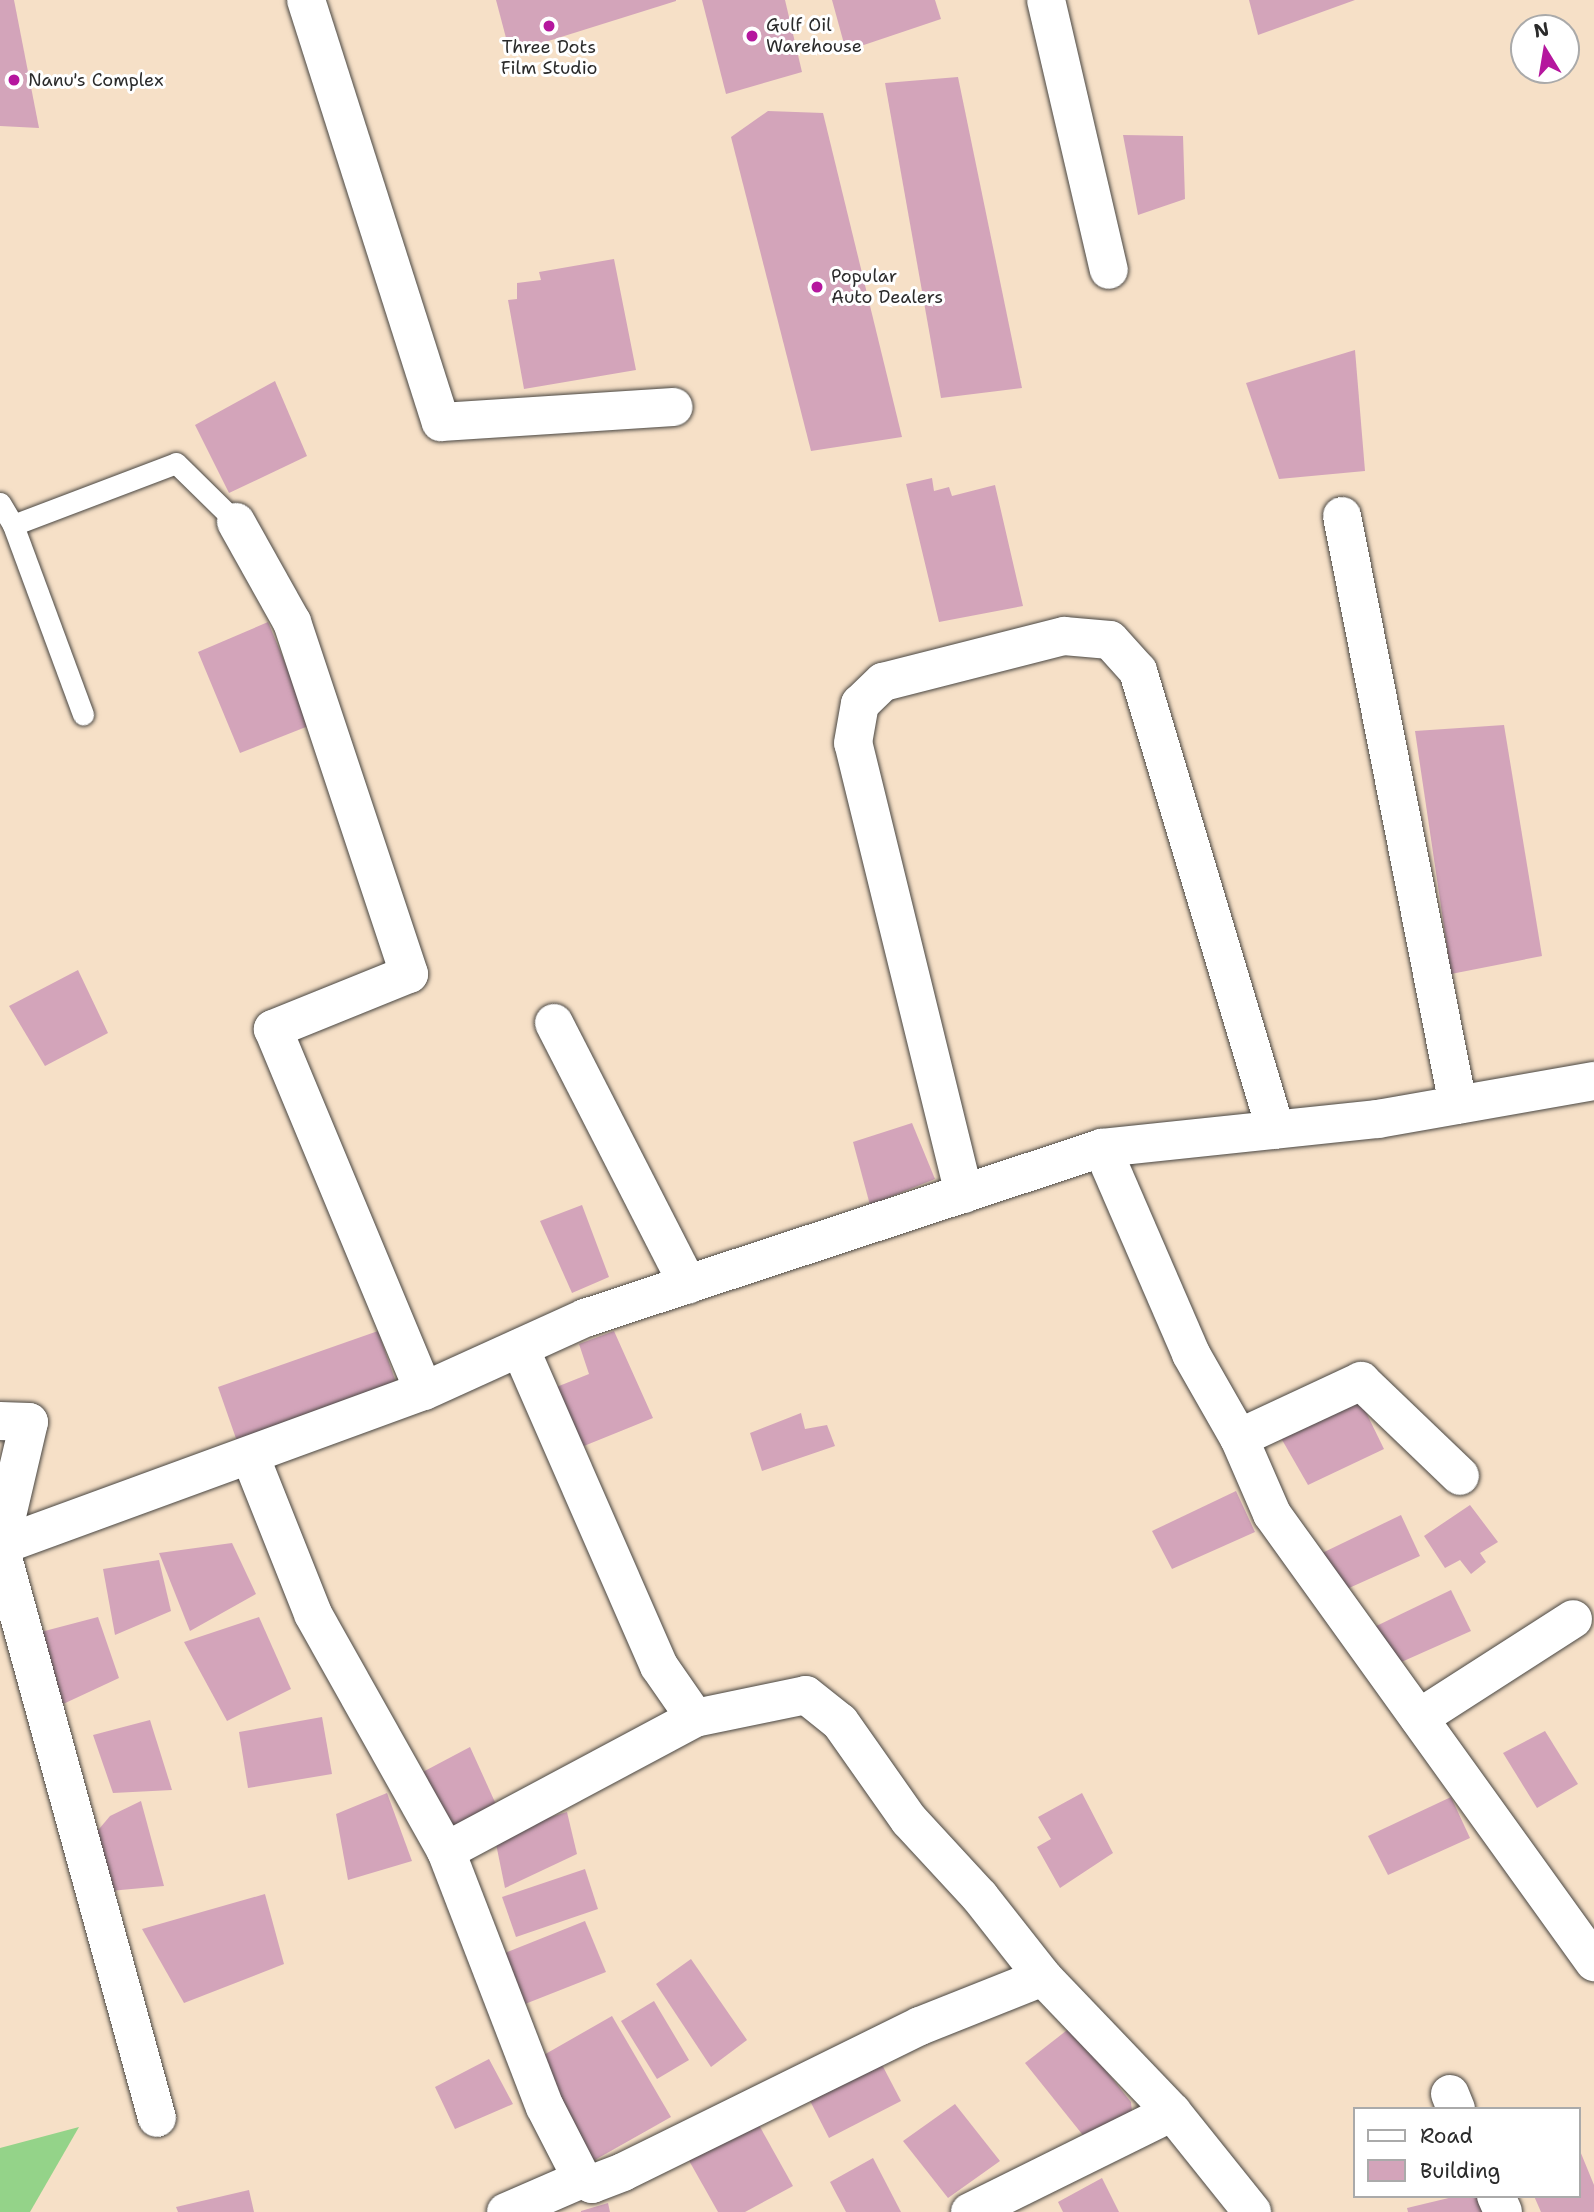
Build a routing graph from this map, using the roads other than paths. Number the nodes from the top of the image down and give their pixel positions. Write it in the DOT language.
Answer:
graph roads {
  1 [pos="306,0"];
  2 [pos="1046,0"];
  3 [pos="1110,270"];
  4 [pos="674,407"];
  5 [pos="0,503"];
  6 [pos="1342,516"];
  7 [pos="236,522"];
  8 [pos="13,525"];
  9 [pos="83,715"];
  10 [pos="554,1023"];
  11 [pos="1594,1081"];
  12 [pos="1458,1105"];
  13 [pos="1276,1130"];
  14 [pos="1102,1148"];
  15 [pos="964,1195"];
  16 [pos="688,1285"];
  17 [pos="520,1348"];
  18 [pos="424,1391"];
  19 [pos="0,1421"];
  20 [pos="1239,1438"];
  21 [pos="251,1458"];
  22 [pos="1460,1476"];
  23 [pos="0,1546"];
  24 [pos="1573,1619"];
  25 [pos="695,1718"];
  26 [pos="1419,1718"];
  27 [pos="446,1851"];
  28 [pos="1594,1962"];
  29 [pos="1043,1977"];
  30 [pos="1172,2112"];
  31 [pos="157,2118"];
  32 [pos="582,2179"];
  33 [pos="506,2212"];
  34 [pos="970,2212"];
  35 [pos="1252,2212"];
  1 -- 4 [label="street"];
  2 -- 3 [label="street"];
  5 -- 8 [label="lane"];
  6 -- 12 [label="street"];
  7 -- 8 [label="lane"];
  7 -- 18 [label="street"];
  8 -- 9 [label="lane"];
  10 -- 16 [label="street"];
  11 -- 12 [label="street"];
  12 -- 13 [label="street"];
  13 -- 14 [label="street"];
  13 -- 15 [label="street"];
  14 -- 15 [label="street"];
  14 -- 20 [label="street"];
  15 -- 16 [label="street"];
  16 -- 17 [label="street"];
  17 -- 18 [label="street"];
  17 -- 25 [label="street"];
  18 -- 21 [label="street"];
  19 -- 23 [label="street"];
  20 -- 22 [label="street"];
  20 -- 26 [label="street"];
  21 -- 23 [label="street"];
  21 -- 27 [label="street"];
  23 -- 31 [label="street"];
  24 -- 26 [label="street"];
  25 -- 27 [label="street"];
  25 -- 29 [label="street"];
  26 -- 28 [label="street"];
  27 -- 32 [label="street"];
  29 -- 30 [label="street"];
  29 -- 32 [label="street"];
  30 -- 34 [label="street"];
  30 -- 35 [label="street"];
  32 -- 33 [label="street"];
}
